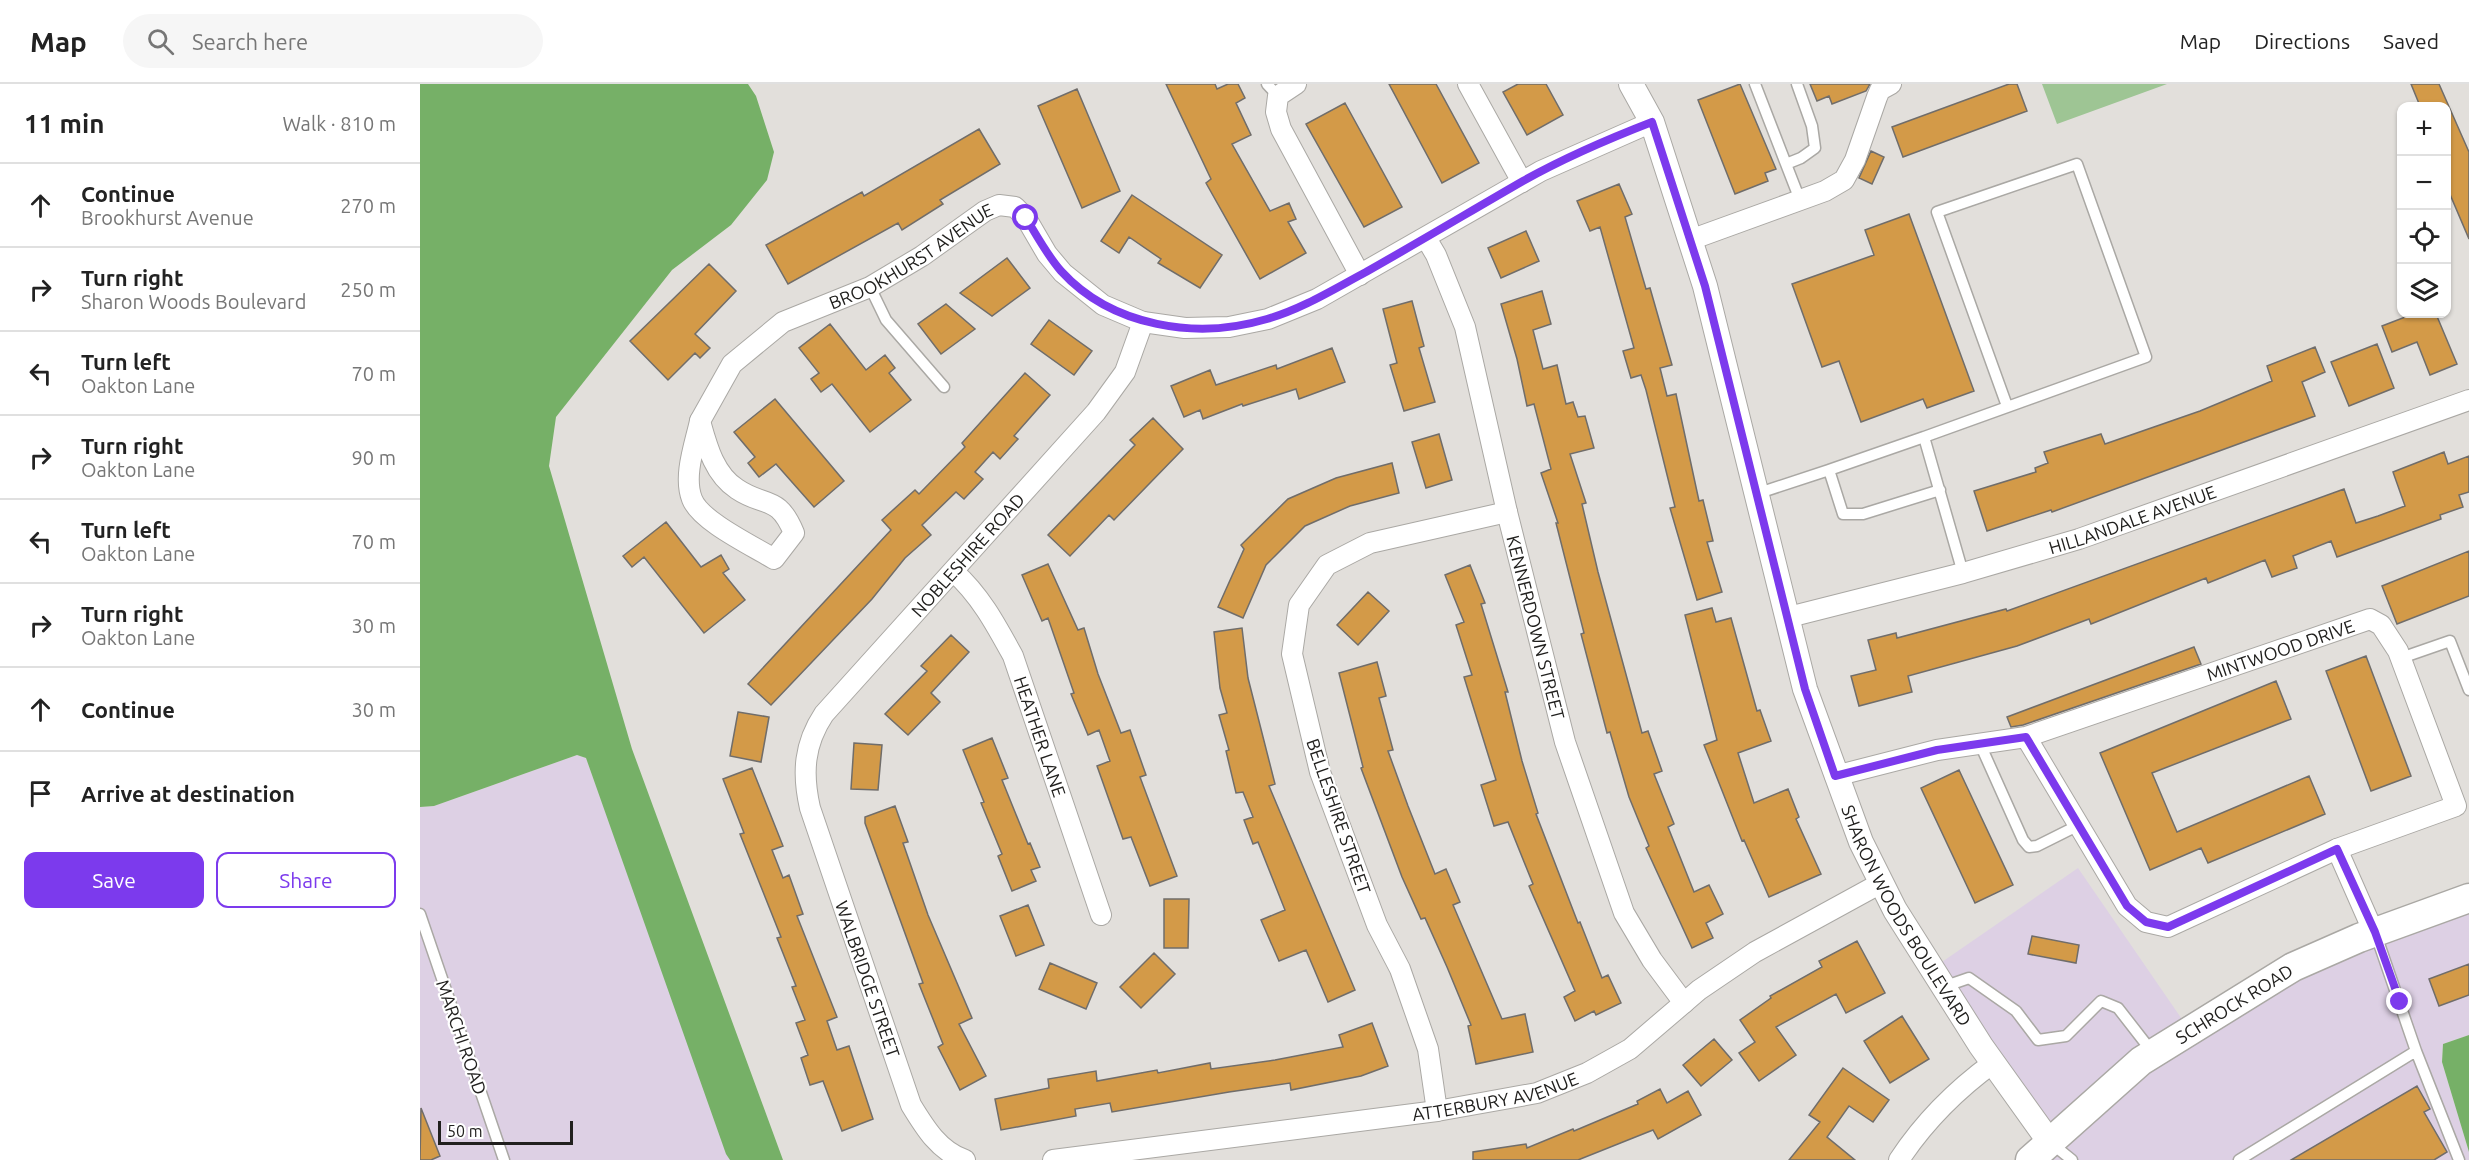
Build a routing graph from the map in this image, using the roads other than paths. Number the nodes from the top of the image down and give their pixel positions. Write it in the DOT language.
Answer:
graph roads {
  1 [pos="1296,84"];
  2 [pos="1468,84"];
  3 [pos="1631,84"];
  4 [pos="1755,84"];
  5 [pos="1797,84"];
  6 [pos="1891,84"];
  7 [pos="1273,90"];
  8 [pos="1652,122"];
  9 [pos="1786,164"];
  10 [pos="1522,182"];
  11 [pos="1800,200"];
  12 [pos="1426,238"];
  13 [pos="1690,240"];
  14 [pos="1360,275"];
  15 [pos="870,287"];
  16 [pos="1143,322"];
  17 [pos="944,387"];
  18 [pos="2469,400"];
  19 [pos="2007,406"];
  20 [pos="700,421"];
  21 [pos="1924,437"];
  22 [pos="1828,470"];
  23 [pos="1940,490"];
  24 [pos="1758,493"];
  25 [pos="1507,512"];
  26 [pos="954,572"];
  27 [pos="1963,573"];
  28 [pos="1789,617"];
  29 [pos="2401,658"];
  30 [pos="2469,690"];
  31 [pos="2026,737"];
  32 [pos="1980,744"];
  33 [pos="1835,776"];
  34 [pos="806,789"];
  35 [pos="2462,804"];
  36 [pos="2079,825"];
  37 [pos="2337,849"];
  38 [pos="1881,883"];
  39 [pos="2469,898"];
  40 [pos="420,914"];
  41 [pos="1101,915"];
  42 [pos="2374,932"];
  43 [pos="1943,987"];
  44 [pos="1684,1003"];
  45 [pos="2416,1052"];
  46 [pos="2153,1053"];
  47 [pos="1993,1063"];
  48 [pos="1437,1111"];
  49 [pos="2040,1150"];
  50 [pos="959,1158"];
  51 [pos="504,1160"];
  52 [pos="1053,1160"];
  53 [pos="1899,1160"];
  54 [pos="2072,1160"];
  55 [pos="2239,1160"];
  56 [pos="2459,1160"];
  1 -- 7 [label="street"];
  2 -- 10 [label="street"];
  3 -- 8 [label="street, SHARON WOODS BOULEVARD"];
  4 -- 9 [label="lane"];
  5 -- 9 [label="lane"];
  6 -- 11 [label="street"];
  7 -- 14 [label="street"];
  8 -- 10 [label="street, BROOKHURST AVENUE"];
  8 -- 13 [label="street, SHARON WOODS BOULEVARD"];
  9 -- 11 [label="lane"];
  10 -- 12 [label="street, BROOKHURST AVENUE"];
  11 -- 13 [label="street"];
  12 -- 14 [label="street, BROOKHURST AVENUE"];
  12 -- 25 [label="street, KENNERDOWN STREET"];
  13 -- 24 [label="street, SHARON WOODS BOULEVARD"];
  14 -- 16 [label="street, BROOKHURST AVENUE"];
  15 -- 16 [label="street, BROOKHURST AVENUE"];
  15 -- 17 [label="lane"];
  15 -- 20 [label="street, BROOKHURST AVENUE"];
  16 -- 26 [label="street, NOBLESHIRE ROAD"];
  18 -- 27 [label="street, HILLANDALE AVENUE"];
  19 -- 19 [label="lane"];
  19 -- 21 [label="lane"];
  20 -- 20 [label="street, BROOKHURST AVENUE"];
  21 -- 22 [label="lane"];
  21 -- 23 [label="lane"];
  22 -- 23 [label="lane"];
  22 -- 24 [label="lane"];
  23 -- 27 [label="lane"];
  24 -- 28 [label="street, SHARON WOODS BOULEVARD"];
  25 -- 44 [label="street, KENNERDOWN STREET"];
  25 -- 48 [label="street, BELLESHIRE STREET"];
  26 -- 34 [label="street, NOBLESHIRE ROAD"];
  26 -- 41 [label="street, HEATHER LANE"];
  27 -- 28 [label="street, HILLANDALE AVENUE"];
  28 -- 33 [label="street, SHARON WOODS BOULEVARD"];
  29 -- 30 [label="lane"];
  29 -- 31 [label="street, MINTWOOD DRIVE"];
  29 -- 35 [label="street, MINTWOOD DRIVE"];
  31 -- 32 [label="street"];
  31 -- 36 [label="street"];
  32 -- 33 [label="street"];
  32 -- 36 [label="lane"];
  33 -- 38 [label="street, SHARON WOODS BOULEVARD"];
  34 -- 50 [label="street, WALBRIDGE STREET"];
  35 -- 37 [label="street"];
  36 -- 37 [label="street"];
  37 -- 42 [label="street"];
  38 -- 43 [label="street, SHARON WOODS BOULEVARD"];
  38 -- 44 [label="street, ATTERBURY AVENUE"];
  39 -- 42 [label="main road, SCHROCK ROAD"];
  40 -- 51 [label="lane, MARCHI ROAD"];
  42 -- 45 [label="lane"];
  42 -- 46 [label="main road, SCHROCK ROAD"];
  43 -- 46 [label="lane"];
  43 -- 47 [label="street, SHARON WOODS BOULEVARD"];
  44 -- 48 [label="street, ATTERBURY AVENUE"];
  45 -- 55 [label="lane"];
  45 -- 56 [label="lane"];
  46 -- 49 [label="main road, SCHROCK ROAD"];
  47 -- 49 [label="street, SHARON WOODS BOULEVARD"];
  47 -- 53 [label="street"];
  48 -- 52 [label="street, ATTERBURY AVENUE"];
  49 -- 54 [label="lane"];
}
